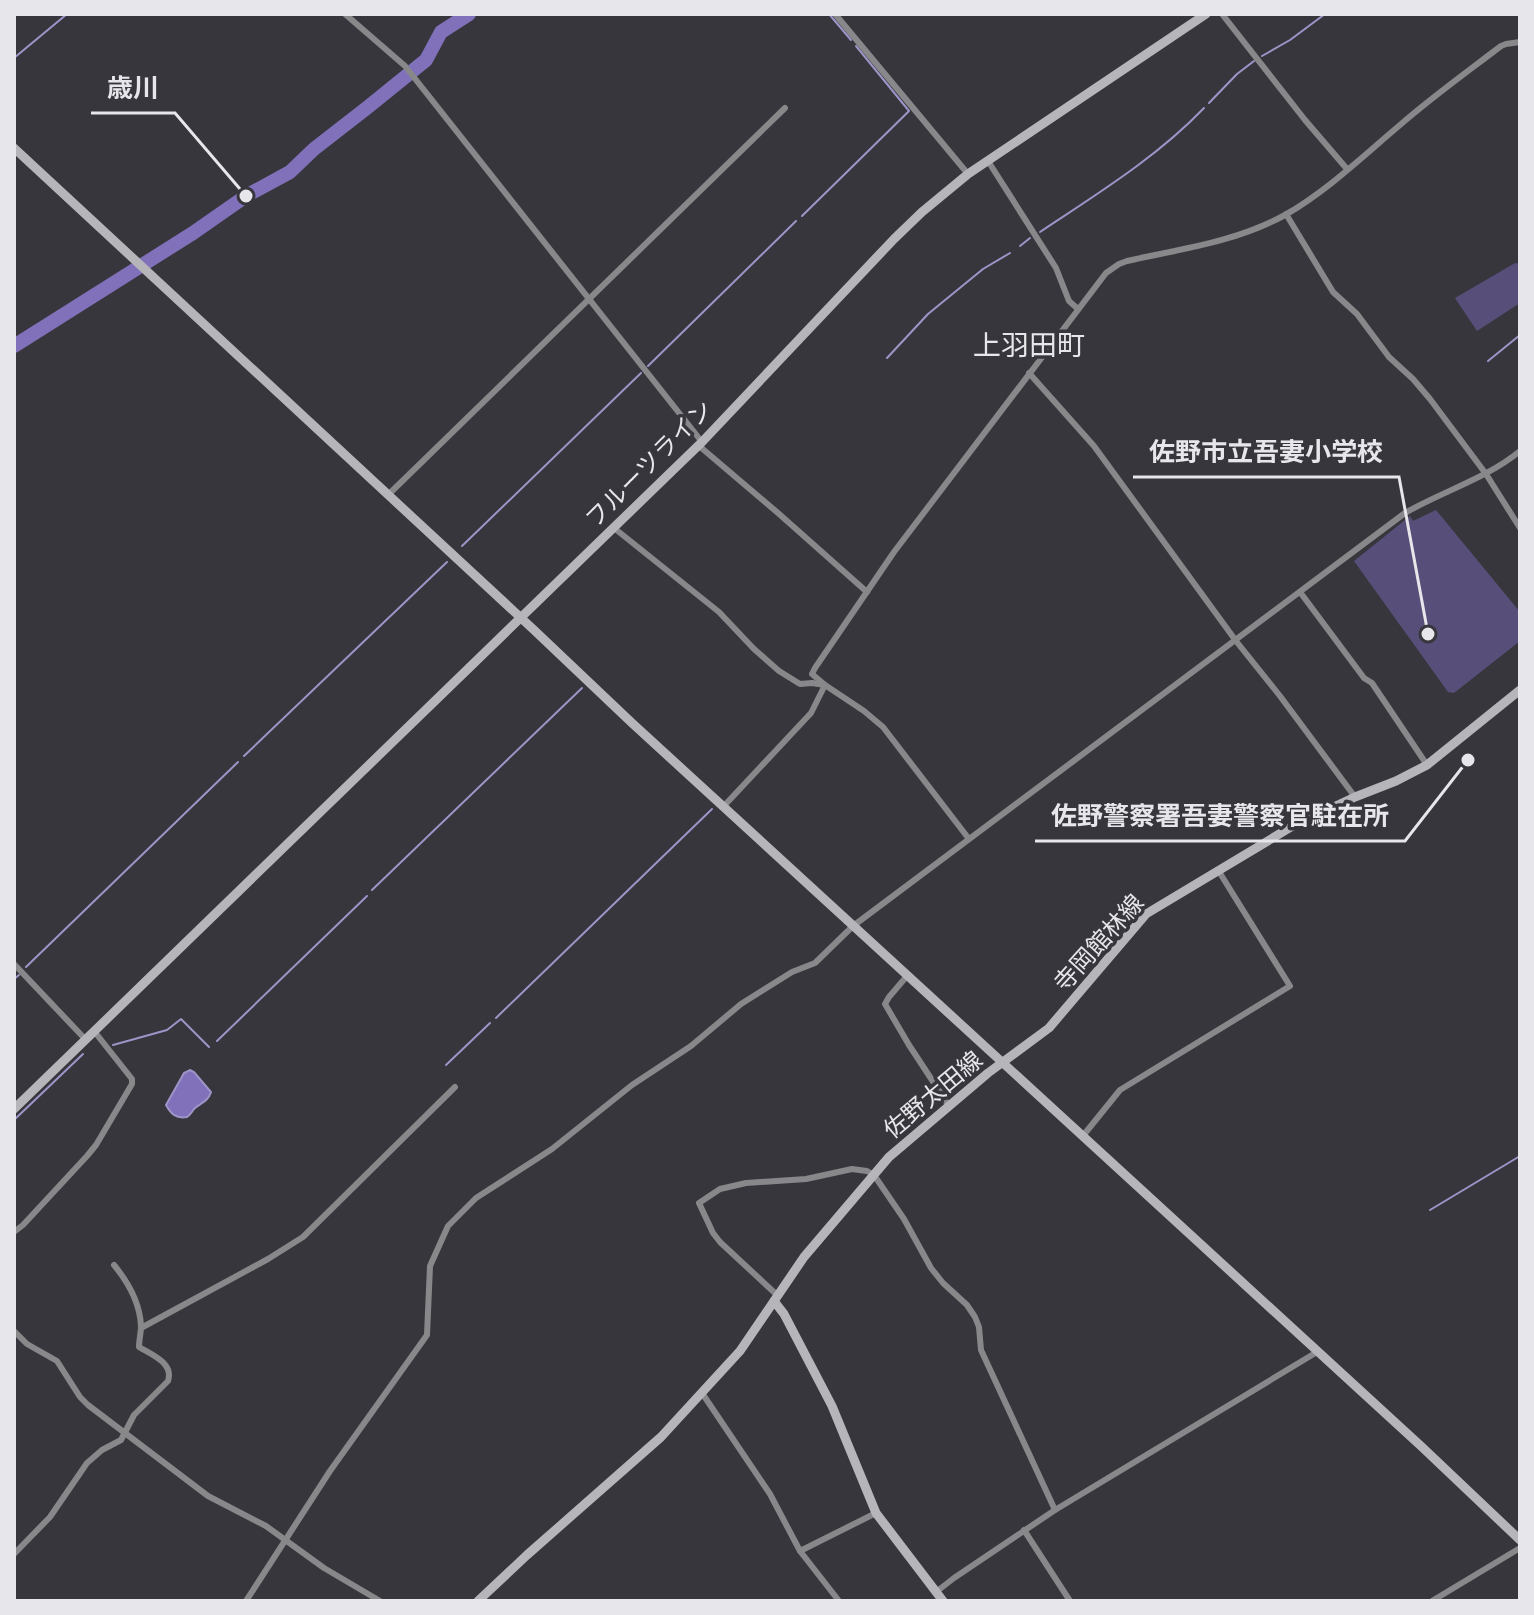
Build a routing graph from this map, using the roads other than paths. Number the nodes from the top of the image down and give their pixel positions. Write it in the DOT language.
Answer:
graph roads {
  1 [pos="345,14"];
  2 [pos="835,14"];
  3 [pos="1206,14"];
  4 [pos="1222,14"];
  5 [pos="1520,42"];
  6 [pos="785,108"];
  7 [pos="14,148"];
  8 [pos="988,161"];
  9 [pos="1347,169"];
  10 [pos="968,174"];
  11 [pos="1286,214"];
  12 [pos="589,300"];
  13 [pos="1078,309"];
  14 [pos="1029,373"];
  15 [pos="700,444"];
  16 [pos="1520,451"];
  17 [pos="1486,474"];
  18 [pos="388,495"];
  19 [pos="614,528"];
  20 [pos="1520,528"];
  21 [pos="867,592"];
  22 [pos="1300,592"];
  23 [pos="520,617"];
  24 [pos="1236,641"];
  25 [pos="825,685"];
  26 [pos="1520,690"];
  27 [pos="1427,765"];
  28 [pos="1355,797"];
  29 [pos="723,807"];
  30 [pos="969,839"];
  31 [pos="1218,869"];
  32 [pos="853,926"];
  33 [pos="14,964"];
  34 [pos="907,976"];
  35 [pos="94,1031"];
  36 [pos="86,1040"];
  37 [pos="1002,1063"];
  38 [pos="455,1087"];
  39 [pos="949,1106"];
  40 [pos="14,1109"];
  41 [pos="1082,1137"];
  42 [pos="874,1175"];
  43 [pos="14,1232"];
  44 [pos="114,1265"];
  45 [pos="775,1298"];
  46 [pos="141,1328"];
  47 [pos="14,1331"];
  48 [pos="1317,1352"];
  49 [pos="702,1393"];
  50 [pos="126,1433"];
  51 [pos="1055,1510"];
  52 [pos="876,1513"];
  53 [pos="1024,1530"];
  54 [pos="1520,1540"];
  55 [pos="286,1542"];
  56 [pos="1520,1548"];
  57 [pos="800,1551"];
  58 [pos="14,1554"];
  59 [pos="936,1592"];
  60 [pos="246,1601"];
  61 [pos="380,1601"];
  62 [pos="478,1601"];
  63 [pos="839,1601"];
  64 [pos="943,1601"];
  65 [pos="1070,1601"];
  66 [pos="1432,1601"];
  1 -- 12 [label="street"];
  2 -- 10 [label="street"];
  3 -- 8 [label="street, フルーツライン"];
  4 -- 9 [label="street"];
  5 -- 9 [label="street"];
  6 -- 12 [label="street"];
  7 -- 18 [label="street"];
  8 -- 10 [label="street, フルーツライン"];
  8 -- 13 [label="street"];
  9 -- 11 [label="street"];
  10 -- 15 [label="street, フルーツライン"];
  11 -- 13 [label="street"];
  11 -- 17 [label="street"];
  12 -- 15 [label="street"];
  12 -- 18 [label="street"];
  13 -- 14 [label="street"];
  14 -- 21 [label="street"];
  14 -- 24 [label="street"];
  15 -- 19 [label="street, フルーツライン"];
  15 -- 21 [label="street"];
  16 -- 17 [label="street"];
  17 -- 20 [label="street"];
  17 -- 22 [label="street"];
  18 -- 23 [label="street"];
  19 -- 23 [label="street, フルーツライン"];
  19 -- 25 [label="street"];
  21 -- 25 [label="street"];
  22 -- 24 [label="street"];
  22 -- 27 [label="street"];
  23 -- 29 [label="street"];
  23 -- 35 [label="street, フルーツライン"];
  24 -- 28 [label="street"];
  24 -- 30 [label="street"];
  25 -- 29 [label="street"];
  25 -- 30 [label="street"];
  26 -- 27 [label="street, 寺岡館林線"];
  27 -- 28 [label="street, 寺岡館林線"];
  28 -- 31 [label="street, 寺岡館林線"];
  29 -- 32 [label="street"];
  30 -- 32 [label="street"];
  31 -- 37 [label="street, 寺岡館林線"];
  31 -- 41 [label="street"];
  32 -- 34 [label="street"];
  32 -- 55 [label="street"];
  33 -- 36 [label="street"];
  34 -- 37 [label="street"];
  34 -- 39 [label="street"];
  35 -- 36 [label="street, フルーツライン"];
  35 -- 43 [label="street"];
  36 -- 40 [label="street, フルーツライン"];
  37 -- 39 [label="street, 佐野太田線"];
  37 -- 41 [label="street, 佐野太田線"];
  38 -- 46 [label="street"];
  39 -- 42 [label="street, 佐野太田線"];
  41 -- 48 [label="street, 佐野太田線"];
  42 -- 45 [label="street, 佐野太田線"];
  42 -- 45 [label="street"];
  42 -- 51 [label="street"];
  44 -- 46 [label="street"];
  45 -- 49 [label="street, 佐野太田線"];
  45 -- 52 [label="street"];
  46 -- 50 [label="street"];
  47 -- 50 [label="street"];
  48 -- 51 [label="street"];
  48 -- 54 [label="street, 佐野太田線"];
  49 -- 57 [label="street"];
  49 -- 62 [label="street, 佐野太田線"];
  50 -- 55 [label="street"];
  50 -- 58 [label="street"];
  51 -- 53 [label="street"];
  52 -- 57 [label="street"];
  52 -- 59 [label="street"];
  53 -- 59 [label="street"];
  53 -- 65 [label="street"];
  55 -- 60 [label="street"];
  55 -- 61 [label="street"];
  56 -- 66 [label="street"];
  57 -- 63 [label="street"];
  59 -- 64 [label="street"];
}
